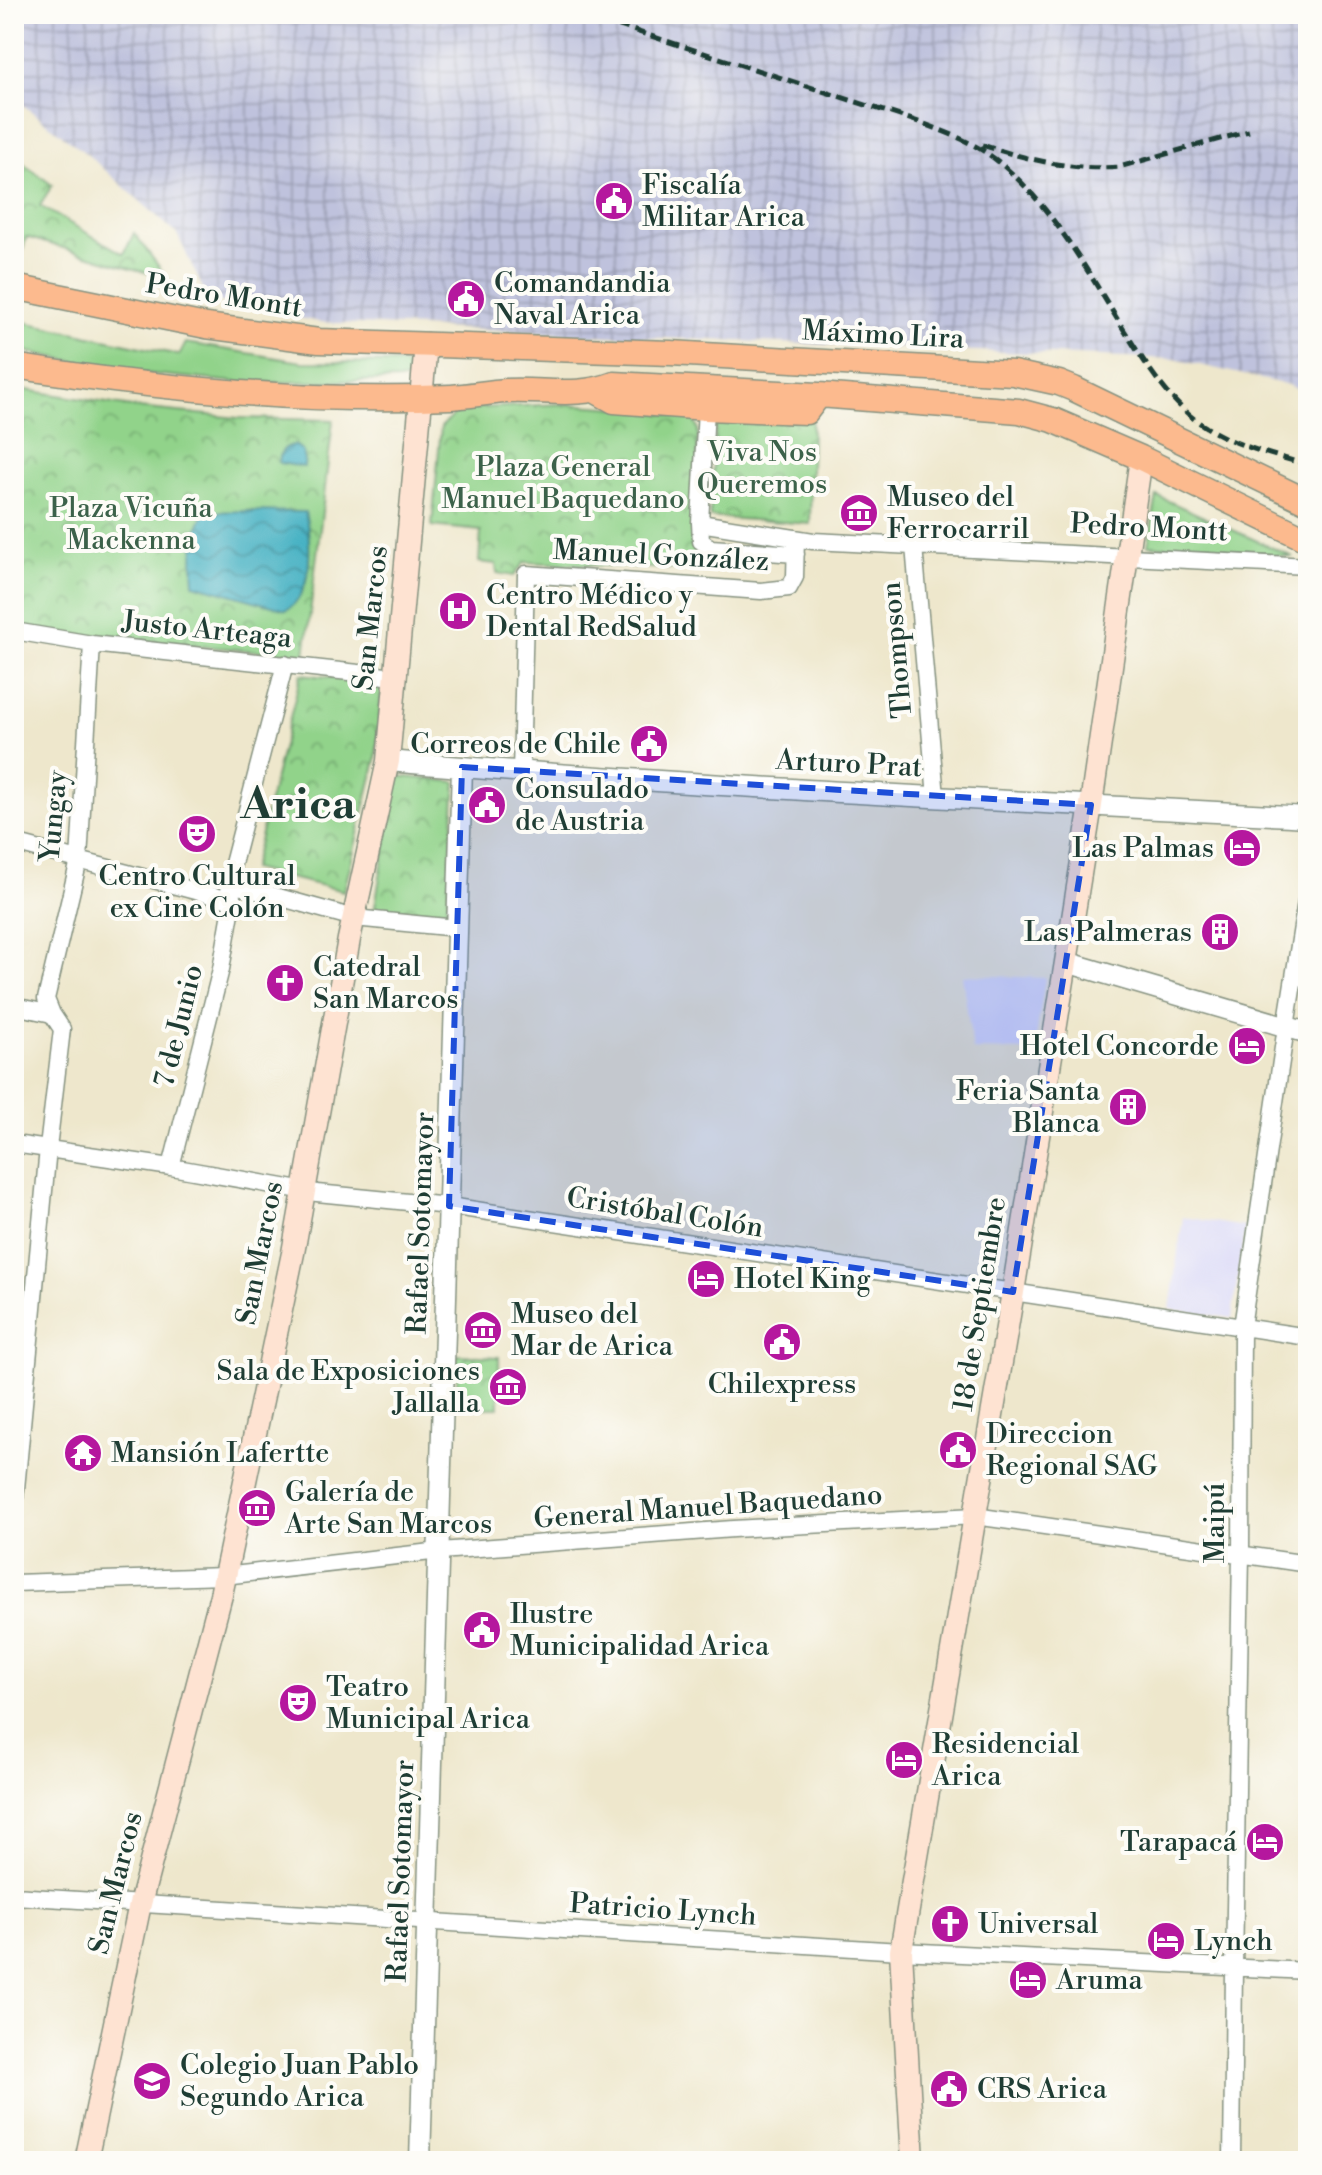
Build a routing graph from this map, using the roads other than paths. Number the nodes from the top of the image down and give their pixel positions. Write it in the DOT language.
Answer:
graph roads {
  1 [pos="14,287"];
  2 [pos="426,344"];
  3 [pos="14,366"];
  4 [pos="596,391"];
  5 [pos="819,395"];
  6 [pos="422,397"];
  7 [pos="706,408"];
  8 [pos="1141,458"];
  9 [pos="1308,502"];
  10 [pos="1308,540"];
  11 [pos="796,546"];
  12 [pos="914,546"];
  13 [pos="1125,557"];
  14 [pos="1308,566"];
  15 [pos="14,631"];
  16 [pos="92,644"];
  17 [pos="285,664"];
  18 [pos="395,677"];
  19 [pos="388,761"];
  20 [pos="462,767"];
  21 [pos="521,772"];
  22 [pos="936,797"];
  23 [pos="1091,805"];
  24 [pos="1308,817"];
  25 [pos="14,843"];
  26 [pos="79,860"];
  27 [pos="228,883"];
  28 [pos="1308,889"];
  29 [pos="233,901"];
  30 [pos="354,918"];
  31 [pos="457,928"];
  32 [pos="1066,962"];
  33 [pos="14,1006"];
  34 [pos="52,1014"];
  35 [pos="1286,1027"];
  36 [pos="1308,1033"];
  37 [pos="14,1144"];
  38 [pos="48,1148"];
  39 [pos="171,1167"];
  40 [pos="303,1191"];
  41 [pos="449,1206"];
  42 [pos="1013,1292"];
  43 [pos="1242,1327"];
  44 [pos="1308,1337"];
  45 [pos="14,1510"];
  46 [pos="975,1516"];
  47 [pos="440,1551"];
  48 [pos="1241,1554"];
  49 [pos="1308,1564"];
  50 [pos="224,1576"];
  51 [pos="14,1583"];
  52 [pos="14,1896"];
  53 [pos="140,1904"];
  54 [pos="428,1921"];
  55 [pos="901,1951"];
  56 [pos="1234,1969"];
  57 [pos="1308,1971"];
  58 [pos="86,2161"];
  59 [pos="420,2161"];
  60 [pos="913,2161"];
  61 [pos="1232,2161"];
  1 -- 2 [label="main road, Pedro Montt"];
  2 -- 6 [label="main road, San Marcos"];
  2 -- 9 [label="main road, Máximo Lira"];
  3 -- 6 [label="main road"];
  4 -- 5 [label="main road"];
  4 -- 6 [label="main road"];
  4 -- 7 [label="main road"];
  5 -- 7 [label="main road"];
  5 -- 8 [label="main road"];
  6 -- 18 [label="main road, San Marcos"];
  7 -- 11 [label="street, Pedro Montt"];
  8 -- 10 [label="main road"];
  8 -- 13 [label="main road, 18 de Septiembre"];
  11 -- 12 [label="street, Pedro Montt"];
  11 -- 21 [label="street, Manuel González"];
  12 -- 13 [label="street, Pedro Montt"];
  12 -- 22 [label="street, Thompson"];
  13 -- 14 [label="street, Pedro Montt"];
  13 -- 23 [label="main road, 18 de Septiembre"];
  15 -- 16 [label="street, Justo Arteaga"];
  16 -- 17 [label="street, Justo Arteaga"];
  16 -- 26 [label="street, Yungay"];
  17 -- 18 [label="street, Justo Arteaga"];
  17 -- 27 [label="street"];
  18 -- 19 [label="main road, San Marcos"];
  19 -- 20 [label="street, Arturo Prat"];
  19 -- 30 [label="main road, San Marcos"];
  20 -- 21 [label="street, Arturo Prat"];
  20 -- 31 [label="street, Rafael Sotomayor"];
  21 -- 22 [label="street, Arturo Prat"];
  22 -- 23 [label="street, Arturo Prat"];
  23 -- 24 [label="street, Arturo Prat"];
  23 -- 32 [label="main road, 18 de Septiembre"];
  25 -- 26 [label="street"];
  26 -- 29 [label="street"];
  26 -- 34 [label="street, Yungay"];
  27 -- 29 [label="street, 7 de Junio"];
  27 -- 30 [label="street"];
  28 -- 35 [label="street, Maipú"];
  29 -- 39 [label="street, 7 de Junio"];
  30 -- 31 [label="street"];
  30 -- 40 [label="main road, San Marcos"];
  31 -- 41 [label="street, Rafael Sotomayor"];
  32 -- 35 [label="street"];
  32 -- 42 [label="main road, 18 de Septiembre"];
  33 -- 34 [label="street"];
  34 -- 38 [label="street, Yungay"];
  35 -- 36 [label="street"];
  35 -- 43 [label="street, Maipú"];
  37 -- 38 [label="street, Cristóbal Colón"];
  38 -- 39 [label="street, Cristóbal Colón"];
  38 -- 45 [label="street, Yungay"];
  39 -- 40 [label="street, Cristóbal Colón"];
  40 -- 41 [label="street, Cristóbal Colón"];
  40 -- 50 [label="main road, San Marcos"];
  41 -- 42 [label="street, Cristóbal Colón"];
  41 -- 47 [label="street, Rafael Sotomayor"];
  42 -- 43 [label="street, Cristóbal Colón"];
  42 -- 46 [label="main road, 18 de Septiembre"];
  43 -- 44 [label="street, Cristóbal Colón"];
  43 -- 48 [label="street, Maipú"];
  46 -- 47 [label="street, General Manuel Baquedano"];
  46 -- 48 [label="street, General Manuel Baquedano"];
  46 -- 55 [label="main road, 18 de Septiembre"];
  47 -- 50 [label="street, General Manuel Baquedano"];
  47 -- 54 [label="street, Rafael Sotomayor"];
  48 -- 49 [label="street, General Manuel Baquedano"];
  48 -- 56 [label="street, Maipú"];
  50 -- 51 [label="street, General Manuel Baquedano"];
  50 -- 53 [label="main road, San Marcos"];
  52 -- 53 [label="street, Patricio Lynch"];
  53 -- 54 [label="street, Patricio Lynch"];
  53 -- 58 [label="main road, San Marcos"];
  54 -- 55 [label="street, Patricio Lynch"];
  54 -- 59 [label="street, Rafael Sotomayor"];
  55 -- 56 [label="street, Patricio Lynch"];
  55 -- 60 [label="main road, 18 de Septiembre"];
  56 -- 57 [label="street, Patricio Lynch"];
  56 -- 61 [label="street, Maipú"];
}
